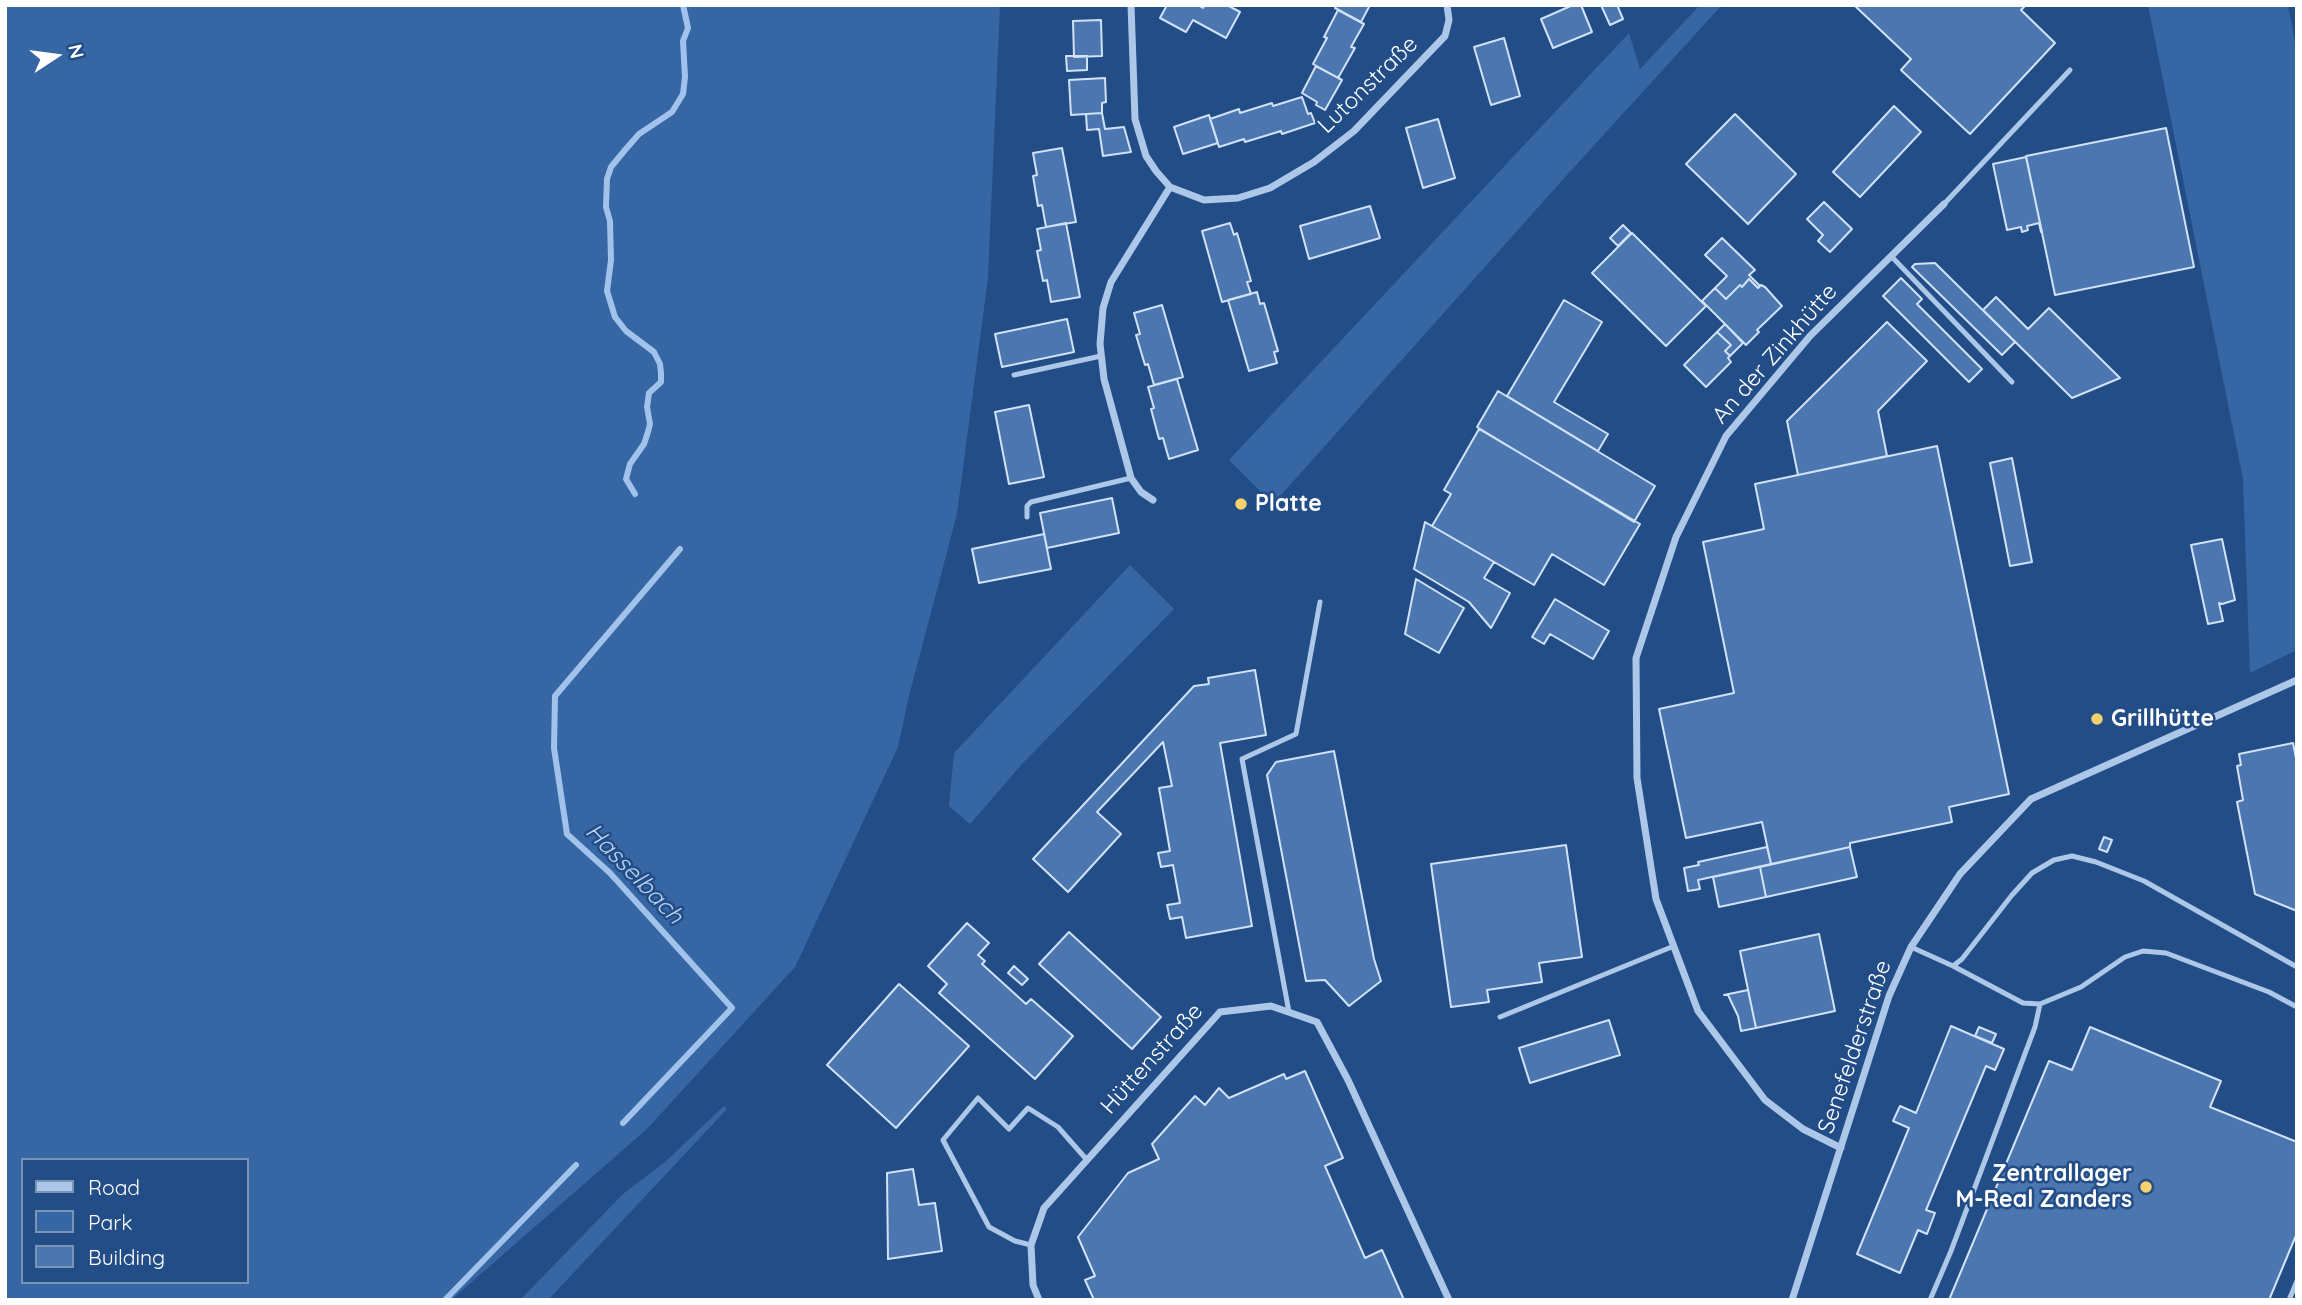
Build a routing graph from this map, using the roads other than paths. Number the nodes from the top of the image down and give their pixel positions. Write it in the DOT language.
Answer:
graph roads {
  1 [pos="1131,5"];
  2 [pos="1447,5"];
  3 [pos="2070,70"];
  4 [pos="1170,187"];
  5 [pos="1944,204"];
  6 [pos="1891,257"];
  7 [pos="1101,356"];
  8 [pos="1014,375"];
  9 [pos="2012,382"];
  10 [pos="1130,478"];
  11 [pos="1153,500"];
  12 [pos="1027,517"];
  13 [pos="1320,602"];
  14 [pos="2297,680"];
  15 [pos="1674,946"];
  16 [pos="1911,947"];
  17 [pos="1954,966"];
  18 [pos="2297,967"];
  19 [pos="2040,1004"];
  20 [pos="2297,1007"];
  21 [pos="1289,1012"];
  22 [pos="1500,1017"];
  23 [pos="1841,1148"];
  24 [pos="1087,1160"];
  25 [pos="1031,1245"];
  26 [pos="2297,1281"];
  27 [pos="1039,1300"];
  28 [pos="1449,1300"];
  29 [pos="1792,1300"];
  30 [pos="1930,1300"];
  31 [pos="2289,1300"];
  1 -- 4 [label="street"];
  2 -- 4 [label="street, Lutonstraße"];
  3 -- 5 [label="lane"];
  4 -- 7 [label="street"];
  5 -- 6 [label="street, An der Zinkhütte"];
  6 -- 9 [label="lane"];
  6 -- 15 [label="street, An der Zinkhütte"];
  7 -- 8 [label="lane"];
  7 -- 10 [label="street"];
  10 -- 11 [label="street"];
  10 -- 12 [label="lane"];
  13 -- 21 [label="lane"];
  14 -- 16 [label="street, Senefelderstraße"];
  15 -- 22 [label="lane"];
  15 -- 23 [label="street, An der Zinkhütte"];
  16 -- 17 [label="lane"];
  16 -- 23 [label="street, Senefelderstraße"];
  17 -- 18 [label="lane"];
  17 -- 19 [label="lane"];
  19 -- 20 [label="lane"];
  19 -- 30 [label="lane"];
  21 -- 24 [label="street, Hüttenstraße"];
  21 -- 28 [label="street, Hüttenstraße"];
  23 -- 29 [label="street, Senefelderstraße"];
  24 -- 25 [label="street, Hüttenstraße"];
  24 -- 25 [label="lane"];
  25 -- 27 [label="street, Hüttenstraße"];
  26 -- 31 [label="lane"];
}
